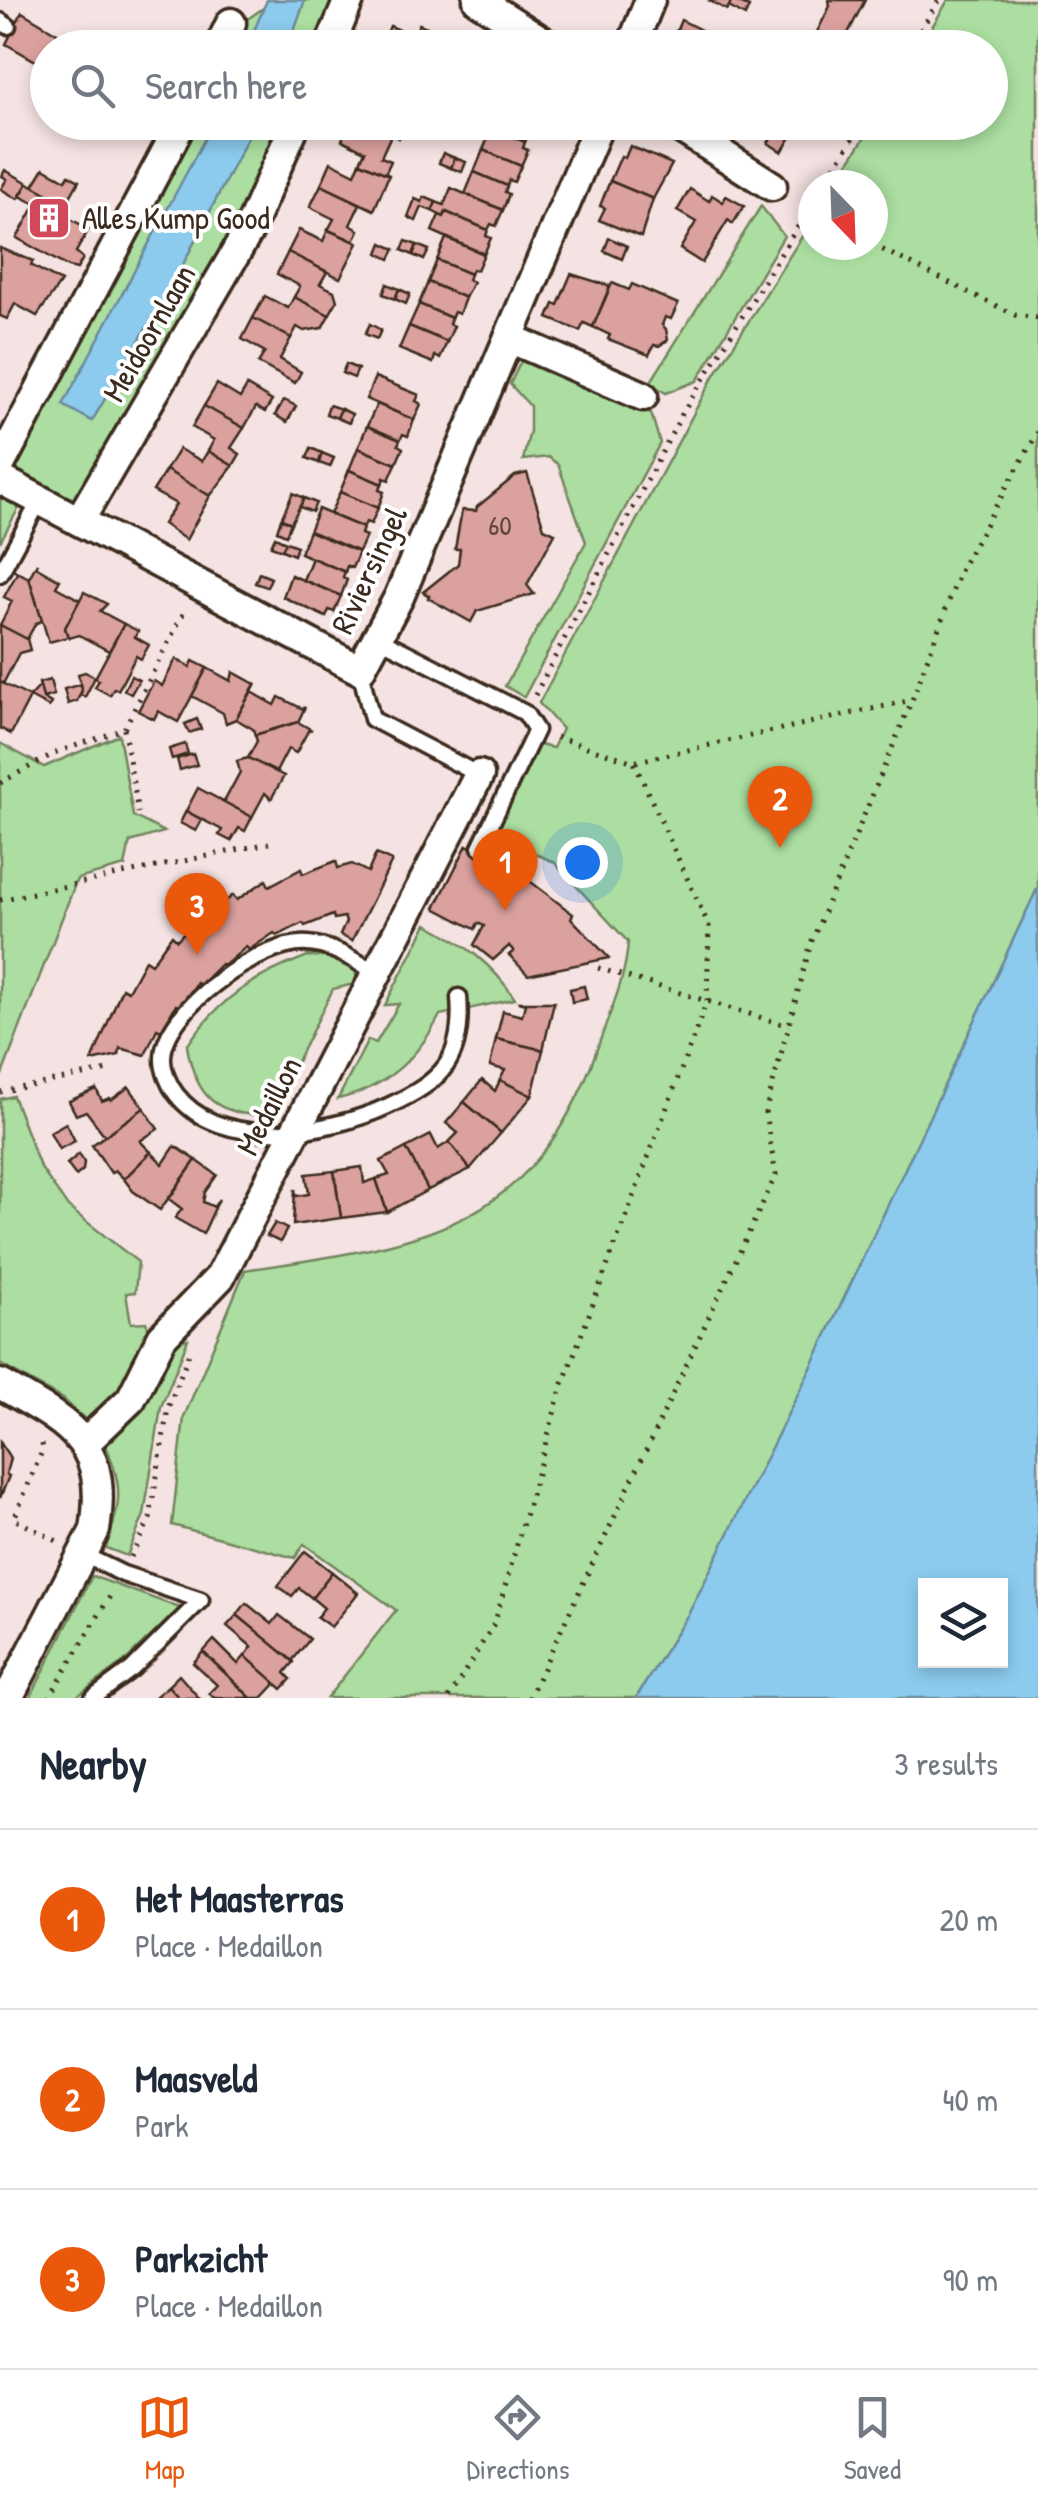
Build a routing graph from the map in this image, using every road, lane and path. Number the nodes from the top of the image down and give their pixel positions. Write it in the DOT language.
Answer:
graph roads {
  1 [pos="350,0"];
  2 [pos="478,0"];
  3 [pos="650,0"];
  4 [pos="939,0"];
  5 [pos="337,30"];
  6 [pos="525,30"];
  7 [pos="638,30"];
  8 [pos="921,30"];
  9 [pos="172,140"];
  10 [pos="288,140"];
  11 [pos="592,140"];
  12 [pos="699,140"];
  13 [pos="852,140"];
  14 [pos="833,170"];
  15 [pos="772,186"];
  16 [pos="798,231"];
  17 [pos="888,252"];
  18 [pos="1038,318"];
  19 [pos="509,338"];
  20 [pos="643,396"];
  21 [pos="1038,432"];
  22 [pos="0,465"];
  23 [pos="0,479"];
  24 [pos="40,500"];
  25 [pos="79,522"];
  26 [pos="0,574"];
  27 [pos="198,584"];
  28 [pos="378,638"];
  29 [pos="360,670"];
  30 [pos="912,700"];
  31 [pos="526,713"];
  32 [pos="124,730"];
  33 [pos="536,730"];
  34 [pos="634,762"];
  35 [pos="479,775"];
  36 [pos="0,783"];
  37 [pos="138,813"];
  38 [pos="269,844"];
  39 [pos="480,847"];
  40 [pos="0,900"];
  41 [pos="598,968"];
  42 [pos="377,973"];
  43 [pos="459,997"];
  44 [pos="707,1001"];
  45 [pos="788,1026"];
  46 [pos="108,1070"];
  47 [pos="0,1092"];
  48 [pos="296,1131"];
  49 [pos="194,1342"];
  50 [pos="0,1384"];
  51 [pos="30,1401"];
  52 [pos="85,1443"];
  53 [pos="82,1554"];
  54 [pos="123,1574"];
  55 [pos="8,1698"];
  56 [pos="50,1698"];
  57 [pos="94,1698"];
  58 [pos="450,1698"];
  59 [pos="529,1698"];
  1 -- 5 [label="street"];
  2 -- 6 [label="street"];
  3 -- 7 [label="street"];
  4 -- 8 [label="path"];
  9 -- 22 [label="street"];
  10 -- 25 [label="street, Meidoornlaan"];
  11 -- 19 [label="street, Riviersingel"];
  12 -- 15 [label="street"];
  13 -- 14 [label="path"];
  16 -- 31 [label="path"];
  17 -- 18 [label="path"];
  19 -- 20 [label="street"];
  19 -- 28 [label="street, Riviersingel"];
  21 -- 30 [label="path"];
  23 -- 24 [label="street, Riviersingel"];
  24 -- 25 [label="street, Riviersingel"];
  24 -- 26 [label="lane"];
  25 -- 27 [label="street, Riviersingel"];
  27 -- 29 [label="street, Riviersingel"];
  27 -- 32 [label="path"];
  28 -- 29 [label="street, Riviersingel"];
  28 -- 31 [label="lane"];
  29 -- 35 [label="lane"];
  30 -- 34 [label="path"];
  30 -- 45 [label="path"];
  31 -- 33 [label="lane"];
  32 -- 36 [label="path"];
  32 -- 37 [label="path"];
  33 -- 34 [label="path"];
  33 -- 39 [label="lane"];
  34 -- 44 [label="path"];
  35 -- 42 [label="street, Medaillon"];
  38 -- 40 [label="path"];
  41 -- 44 [label="path"];
  42 -- 48 [label="street, Medaillon"];
  42 -- 48 [label="lane"];
  43 -- 48 [label="lane"];
  44 -- 45 [label="path"];
  44 -- 58 [label="path"];
  45 -- 59 [label="path"];
  46 -- 47 [label="path"];
  48 -- 52 [label="street, Medaillon"];
  49 -- 54 [label="path"];
  50 -- 51 [label="street"];
  51 -- 52 [label="street"];
  51 -- 53 [label="path"];
  52 -- 53 [label="street"];
  53 -- 54 [label="lane"];
  53 -- 55 [label="street"];
  54 -- 56 [label="path"];
  54 -- 57 [label="lane"];
}
